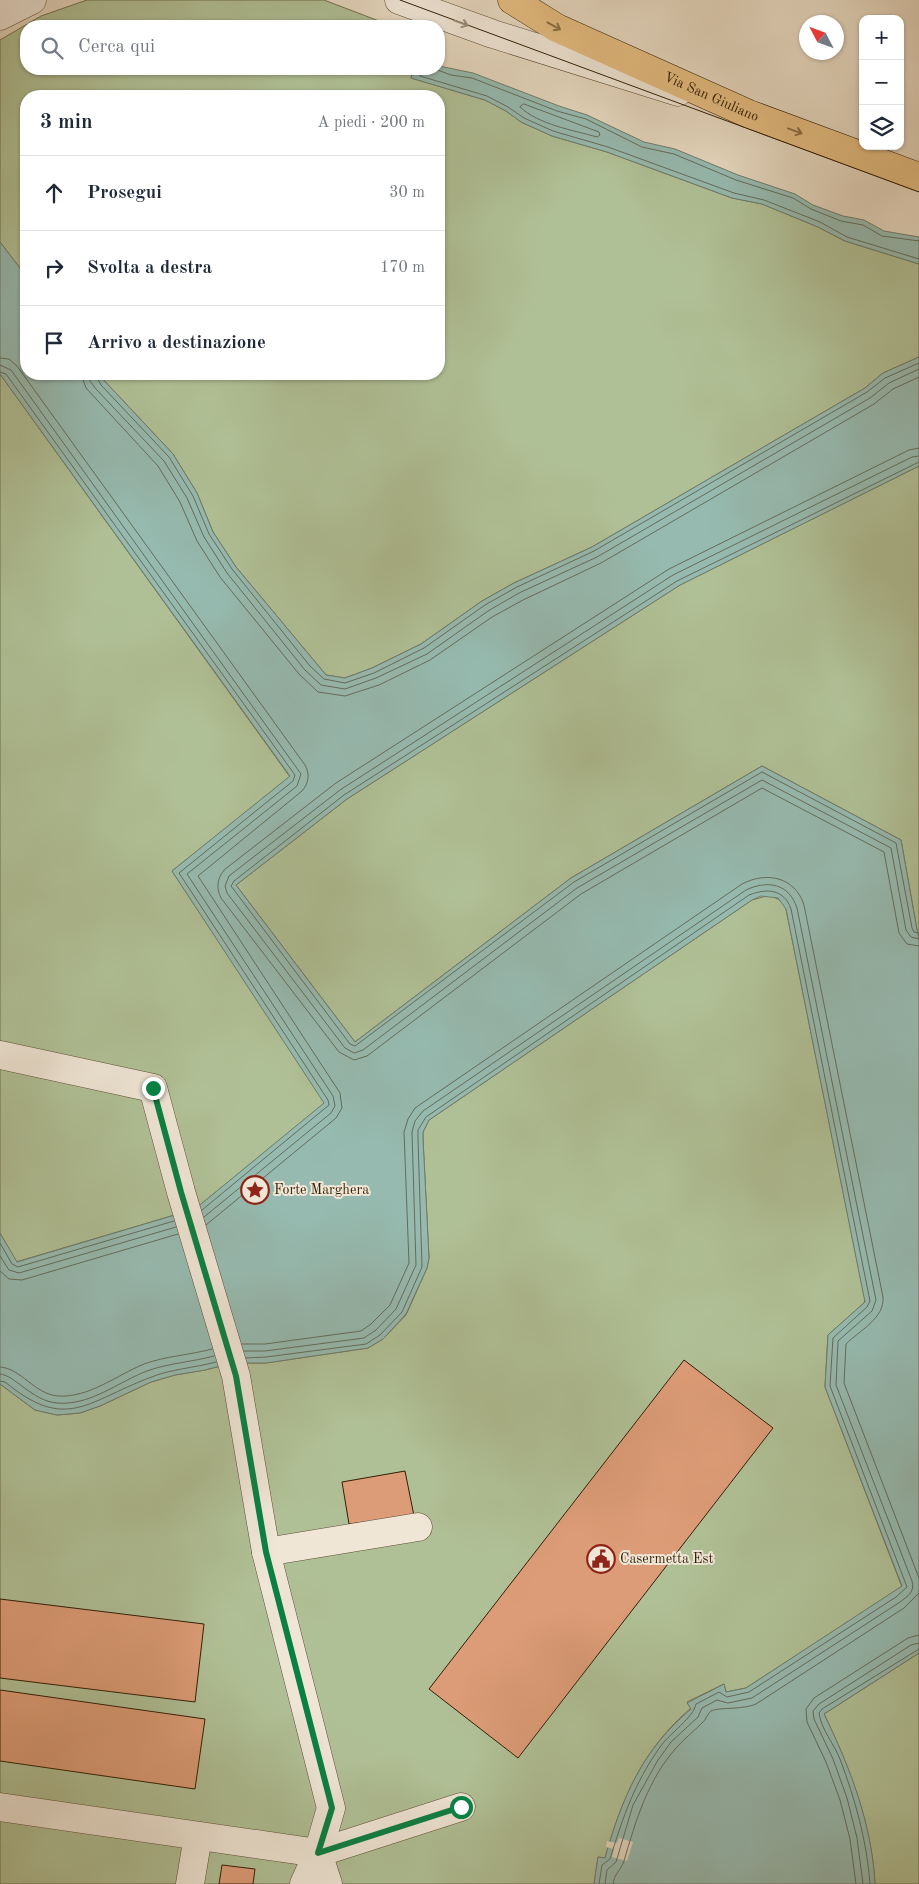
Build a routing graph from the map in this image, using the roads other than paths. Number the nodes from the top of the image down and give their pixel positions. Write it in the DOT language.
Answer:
graph roads {
  1 [pos="32,0"];
  2 [pos="399,0"];
  3 [pos="512,0"];
  4 [pos="0,16"];
  5 [pos="749,114"];
  6 [pos="919,177"];
  7 [pos="0,1055"];
  8 [pos="418,1527"];
  9 [pos="266,1552"];
  10 [pos="0,1807"];
  11 [pos="461,1807"];
  12 [pos="198,1836"];
  13 [pos="318,1853"];
  14 [pos="190,1884"];
  15 [pos="304,1884"];
  16 [pos="328,1884"];
  1 -- 4 [label="street"];
  2 -- 5 [label="street, one-way"];
  3 -- 5 [label="main road, Via San Giuliano, one-way"];
  5 -- 6 [label="main road, Via San Giuliano, one-way"];
  7 -- 9 [label="street"];
  8 -- 9 [label="street"];
  9 -- 13 [label="street"];
  10 -- 12 [label="street"];
  11 -- 13 [label="street"];
  12 -- 13 [label="street"];
  12 -- 14 [label="street"];
  13 -- 15 [label="street"];
  13 -- 16 [label="street"];
}
